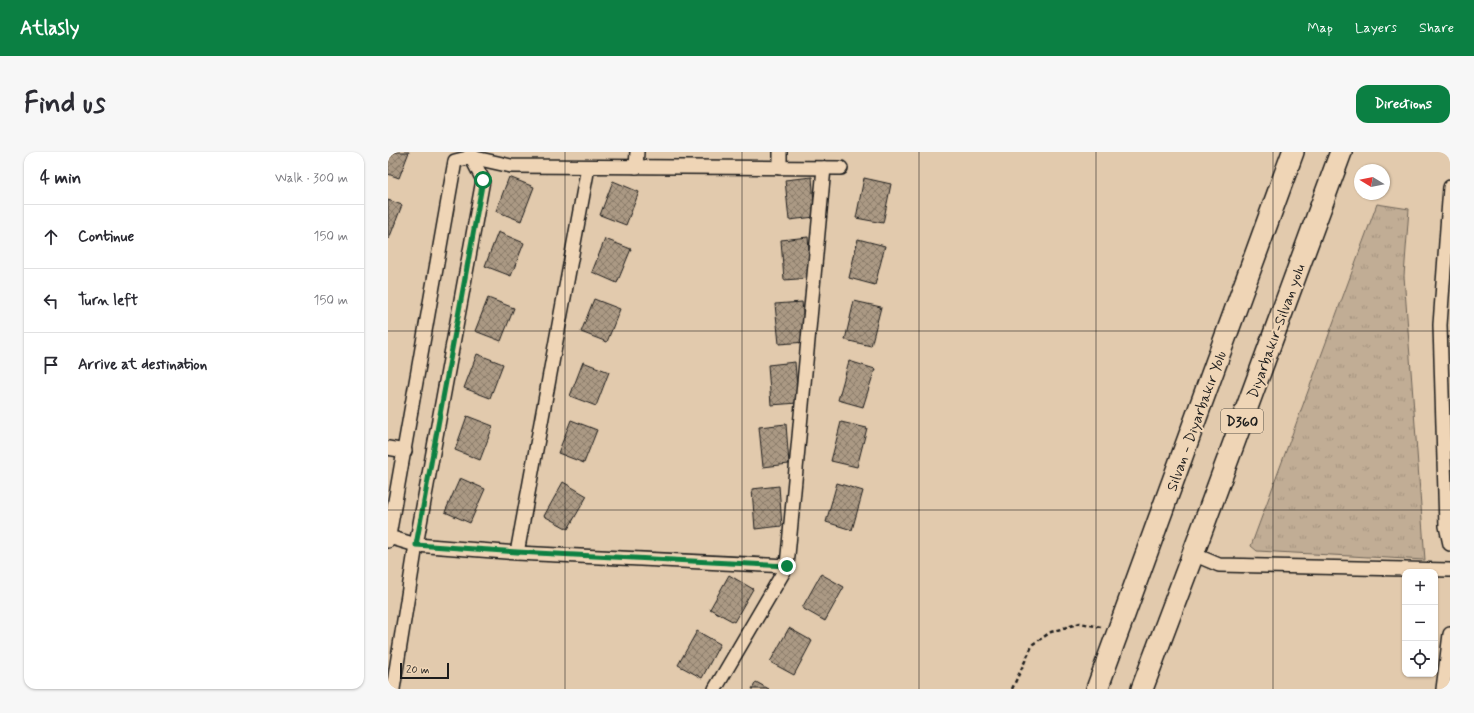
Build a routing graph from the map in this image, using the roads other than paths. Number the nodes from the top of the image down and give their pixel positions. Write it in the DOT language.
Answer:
graph roads {
  1 [pos="637,152"];
  2 [pos="780,152"];
  3 [pos="1294,152"];
  4 [pos="1341,152"];
  5 [pos="471,154"];
  6 [pos="588,167"];
  7 [pos="636,167"];
  8 [pos="780,168"];
  9 [pos="824,168"];
  10 [pos="841,168"];
  11 [pos="1450,187"];
  12 [pos="388,448"];
  13 [pos="405,451"];
  14 [pos="388,539"];
  15 [pos="1450,544"];
  16 [pos="416,545"];
  17 [pos="517,552"];
  18 [pos="1194,554"];
  19 [pos="787,566"];
  20 [pos="1450,570"];
  21 [pos="1450,634"];
  22 [pos="393,689"];
  23 [pos="715,689"];
  24 [pos="1097,689"];
  25 [pos="1142,689"];
  26 [pos="1443,689"];
  1 -- 7 [label="street"];
  2 -- 8 [label="street"];
  3 -- 24 [label="highway, Silvan - Diyarbakır Yolu / D360"];
  4 -- 18 [label="highway, Diyarbakır-Silvan yolu / D360"];
  5 -- 6 [label="street"];
  5 -- 13 [label="street"];
  5 -- 16 [label="street"];
  6 -- 7 [label="street"];
  6 -- 17 [label="street"];
  7 -- 8 [label="street"];
  8 -- 9 [label="street"];
  9 -- 10 [label="street"];
  9 -- 19 [label="street"];
  11 -- 15 [label="street"];
  12 -- 13 [label="street"];
  13 -- 14 [label="street"];
  14 -- 16 [label="street"];
  16 -- 17 [label="street"];
  16 -- 22 [label="street"];
  17 -- 19 [label="street"];
  18 -- 20 [label="street"];
  18 -- 25 [label="highway, Diyarbakır-Silvan yolu / D360"];
  19 -- 23 [label="street"];
  21 -- 26 [label="street"];
}
